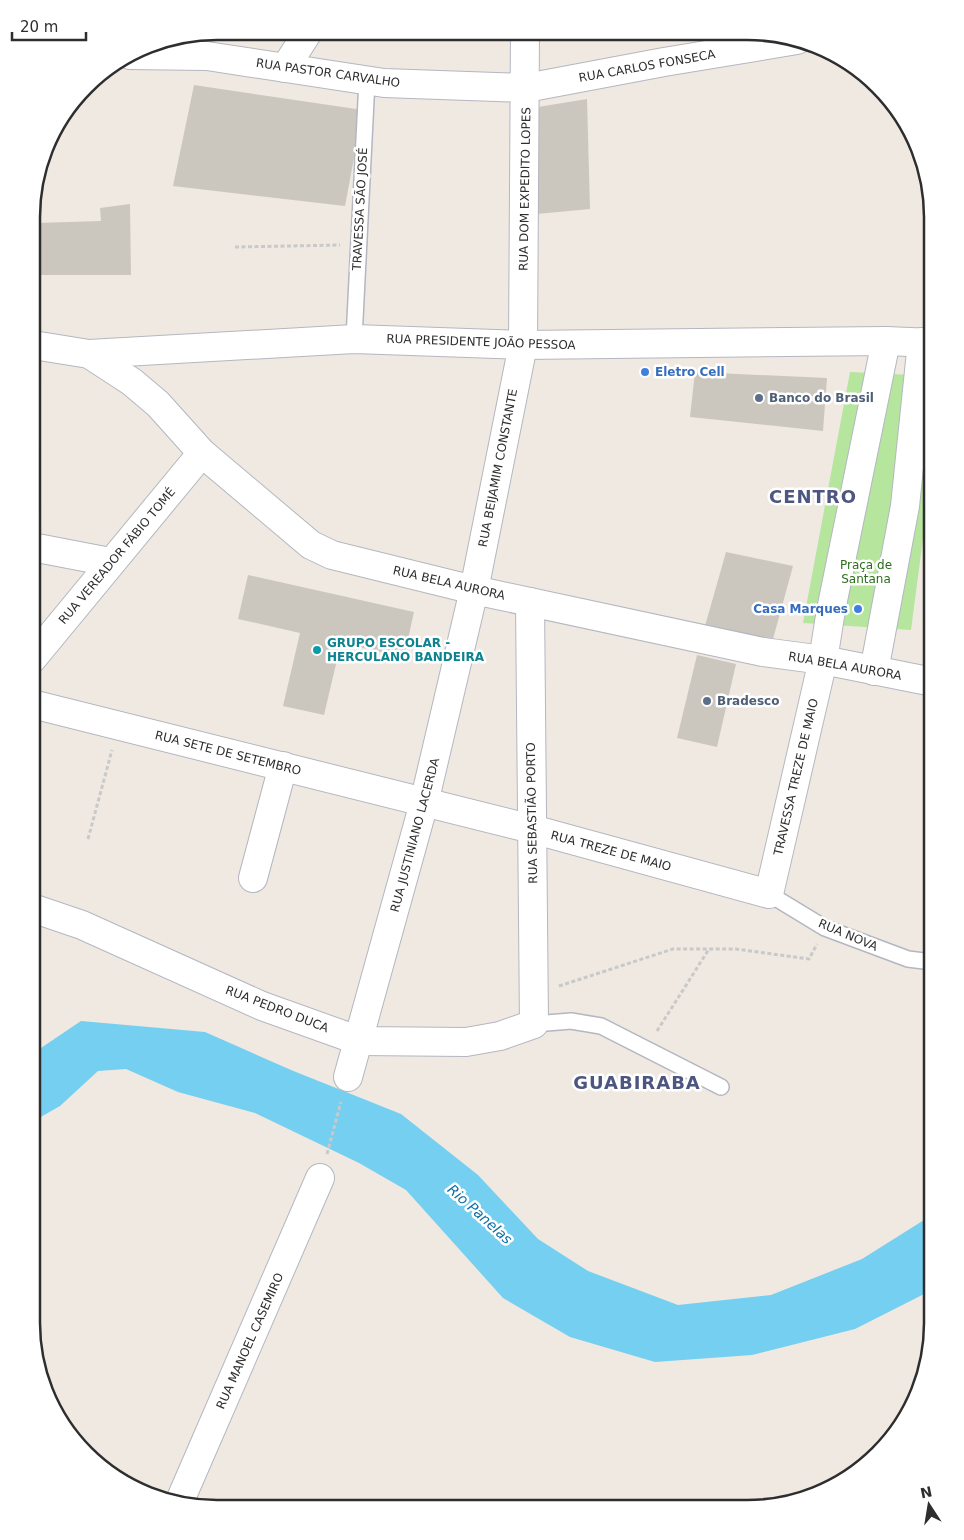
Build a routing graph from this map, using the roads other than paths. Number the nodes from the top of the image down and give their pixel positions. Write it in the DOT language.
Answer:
graph roads {
  1 [pos="303,40"];
  2 [pos="525,40"];
  3 [pos="765,41"];
  4 [pos="733,42"];
  5 [pos="145,55"];
  6 [pos="285,68"];
  7 [pos="367,80"];
  8 [pos="526,88"];
  9 [pos="354,339"];
  10 [pos="886,341"];
  11 [pos="924,342"];
  12 [pos="522,345"];
  13 [pos="40,346"];
  14 [pos="89,354"];
  15 [pos="924,371"];
  16 [pos="202,453"];
  17 [pos="40,549"];
  18 [pos="110,562"];
  19 [pos="474,590"];
  20 [pos="530,602"];
  21 [pos="40,649"];
  22 [pos="823,660"];
  23 [pos="874,671"];
  24 [pos="924,680"];
  25 [pos="40,706"];
  26 [pos="283,766"];
  27 [pos="424,803"];
  28 [pos="532,829"];
  29 [pos="253,878"];
  30 [pos="769,894"];
  31 [pos="40,911"];
  32 [pos="924,961"];
  33 [pos="534,1011"];
  34 [pos="360,1041"];
  35 [pos="348,1078"];
  36 [pos="722,1087"];
  37 [pos="320,1178"];
  38 [pos="182,1497"];
  1 -- 6 [label="street"];
  2 -- 8 [label="street, RUA DOM EXPEDITO LOPES"];
  3 -- 4 [label="street, RUA CARLOS FONSECA"];
  4 -- 8 [label="street, RUA CARLOS FONSECA"];
  5 -- 6 [label="street, RUA PASTOR CARVALHO"];
  6 -- 7 [label="street, RUA PASTOR CARVALHO"];
  7 -- 8 [label="street, RUA PASTOR CARVALHO"];
  7 -- 9 [label="lane, TRAVESSA SÃO JOSÉ"];
  8 -- 12 [label="street, RUA DOM EXPEDITO LOPES"];
  9 -- 12 [label="street, RUA PRESIDENTE JOÃO PESSOA"];
  9 -- 14 [label="street, RUA PRESIDENTE JOÃO PESSOA"];
  10 -- 11 [label="street, RUA PRESIDENTE JOÃO PESSOA"];
  10 -- 12 [label="street, RUA PRESIDENTE JOÃO PESSOA"];
  10 -- 22 [label="street"];
  12 -- 19 [label="street, RUA BEIJAMIM CONSTANTE"];
  13 -- 14 [label="street, RUA BELA AURORA"];
  14 -- 16 [label="street, RUA BELA AURORA"];
  15 -- 23 [label="street"];
  16 -- 18 [label="street, RUA VEREADOR FÁBIO TOMÉ"];
  16 -- 19 [label="street, RUA BELA AURORA"];
  17 -- 18 [label="street"];
  18 -- 21 [label="street, RUA VEREADOR FÁBIO TOMÉ"];
  19 -- 20 [label="street, RUA BELA AURORA"];
  19 -- 27 [label="street, RUA JUSTINIANO LACERDA"];
  20 -- 22 [label="street, RUA BELA AURORA"];
  20 -- 28 [label="street, RUA SEBASTIÃO PORTO"];
  22 -- 23 [label="street, RUA BELA AURORA"];
  22 -- 30 [label="street, TRAVESSA TREZE DE MAIO"];
  23 -- 24 [label="street, RUA BELA AURORA"];
  25 -- 26 [label="street, RUA SETE DE SETEMBRO"];
  26 -- 27 [label="street, RUA SETE DE SETEMBRO"];
  26 -- 29 [label="street"];
  27 -- 28 [label="street, RUA TREZE DE MAIO"];
  27 -- 34 [label="street, RUA JUSTINIANO LACERDA"];
  28 -- 30 [label="street, RUA TREZE DE MAIO"];
  28 -- 33 [label="street, RUA SEBASTIÃO PORTO"];
  30 -- 32 [label="lane, RUA NOVA"];
  31 -- 34 [label="street, RUA PEDRO DUCA"];
  33 -- 34 [label="street, RUA PEDRO DUCA"];
  33 -- 36 [label="lane"];
  34 -- 35 [label="street, RUA JUSTINIANO LACERDA"];
  37 -- 38 [label="street, RUA MANOEL CASEMIRO"];
}
